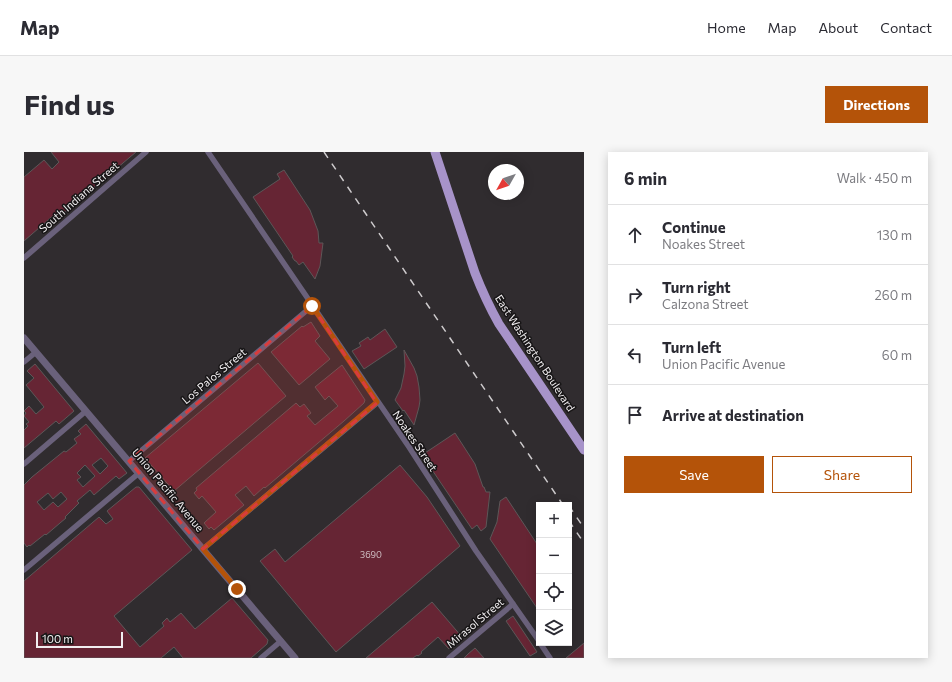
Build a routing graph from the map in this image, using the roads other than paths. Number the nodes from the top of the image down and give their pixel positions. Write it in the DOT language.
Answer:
graph roads {
  1 [pos="146,152"];
  2 [pos="208,152"];
  3 [pos="435,152"];
  4 [pos="24,258"];
  5 [pos="312,306"];
  6 [pos="24,338"];
  7 [pos="36,352"];
  8 [pos="24,362"];
  9 [pos="377,402"];
  10 [pos="86,411"];
  11 [pos="584,450"];
  12 [pos="129,461"];
  13 [pos="24,464"];
  14 [pos="138,473"];
  15 [pos="203,549"];
  16 [pos="24,570"];
  17 [pos="513,604"];
  18 [pos="536,636"];
  19 [pos="281,641"];
  20 [pos="542,646"];
  21 [pos="261,658"];
  22 [pos="295,658"];
  23 [pos="449,658"];
  24 [pos="550,658"];
  1 -- 4 [label="street, South Indiana Street"];
  2 -- 5 [label="street, Noakes Street"];
  3 -- 11 [label="main road, East Washington Boulevard"];
  5 -- 9 [label="street, Noakes Street"];
  5 -- 12 [label="street, Los Palos Street"];
  6 -- 7 [label="street, Union Pacific Avenue"];
  7 -- 8 [label="street"];
  7 -- 10 [label="street, Union Pacific Avenue"];
  9 -- 15 [label="street"];
  9 -- 17 [label="street, Noakes Street"];
  10 -- 12 [label="street, Union Pacific Avenue"];
  10 -- 13 [label="street"];
  12 -- 14 [label="street, Union Pacific Avenue"];
  14 -- 15 [label="street, Union Pacific Avenue"];
  14 -- 16 [label="street"];
  15 -- 19 [label="street, Union Pacific Avenue"];
  17 -- 18 [label="street, Noakes Street"];
  17 -- 23 [label="street, Mirasol Street"];
  19 -- 21 [label="street"];
  19 -- 22 [label="street, Union Pacific Avenue"];
  20 -- 24 [label="street, Noakes Street"];
}
